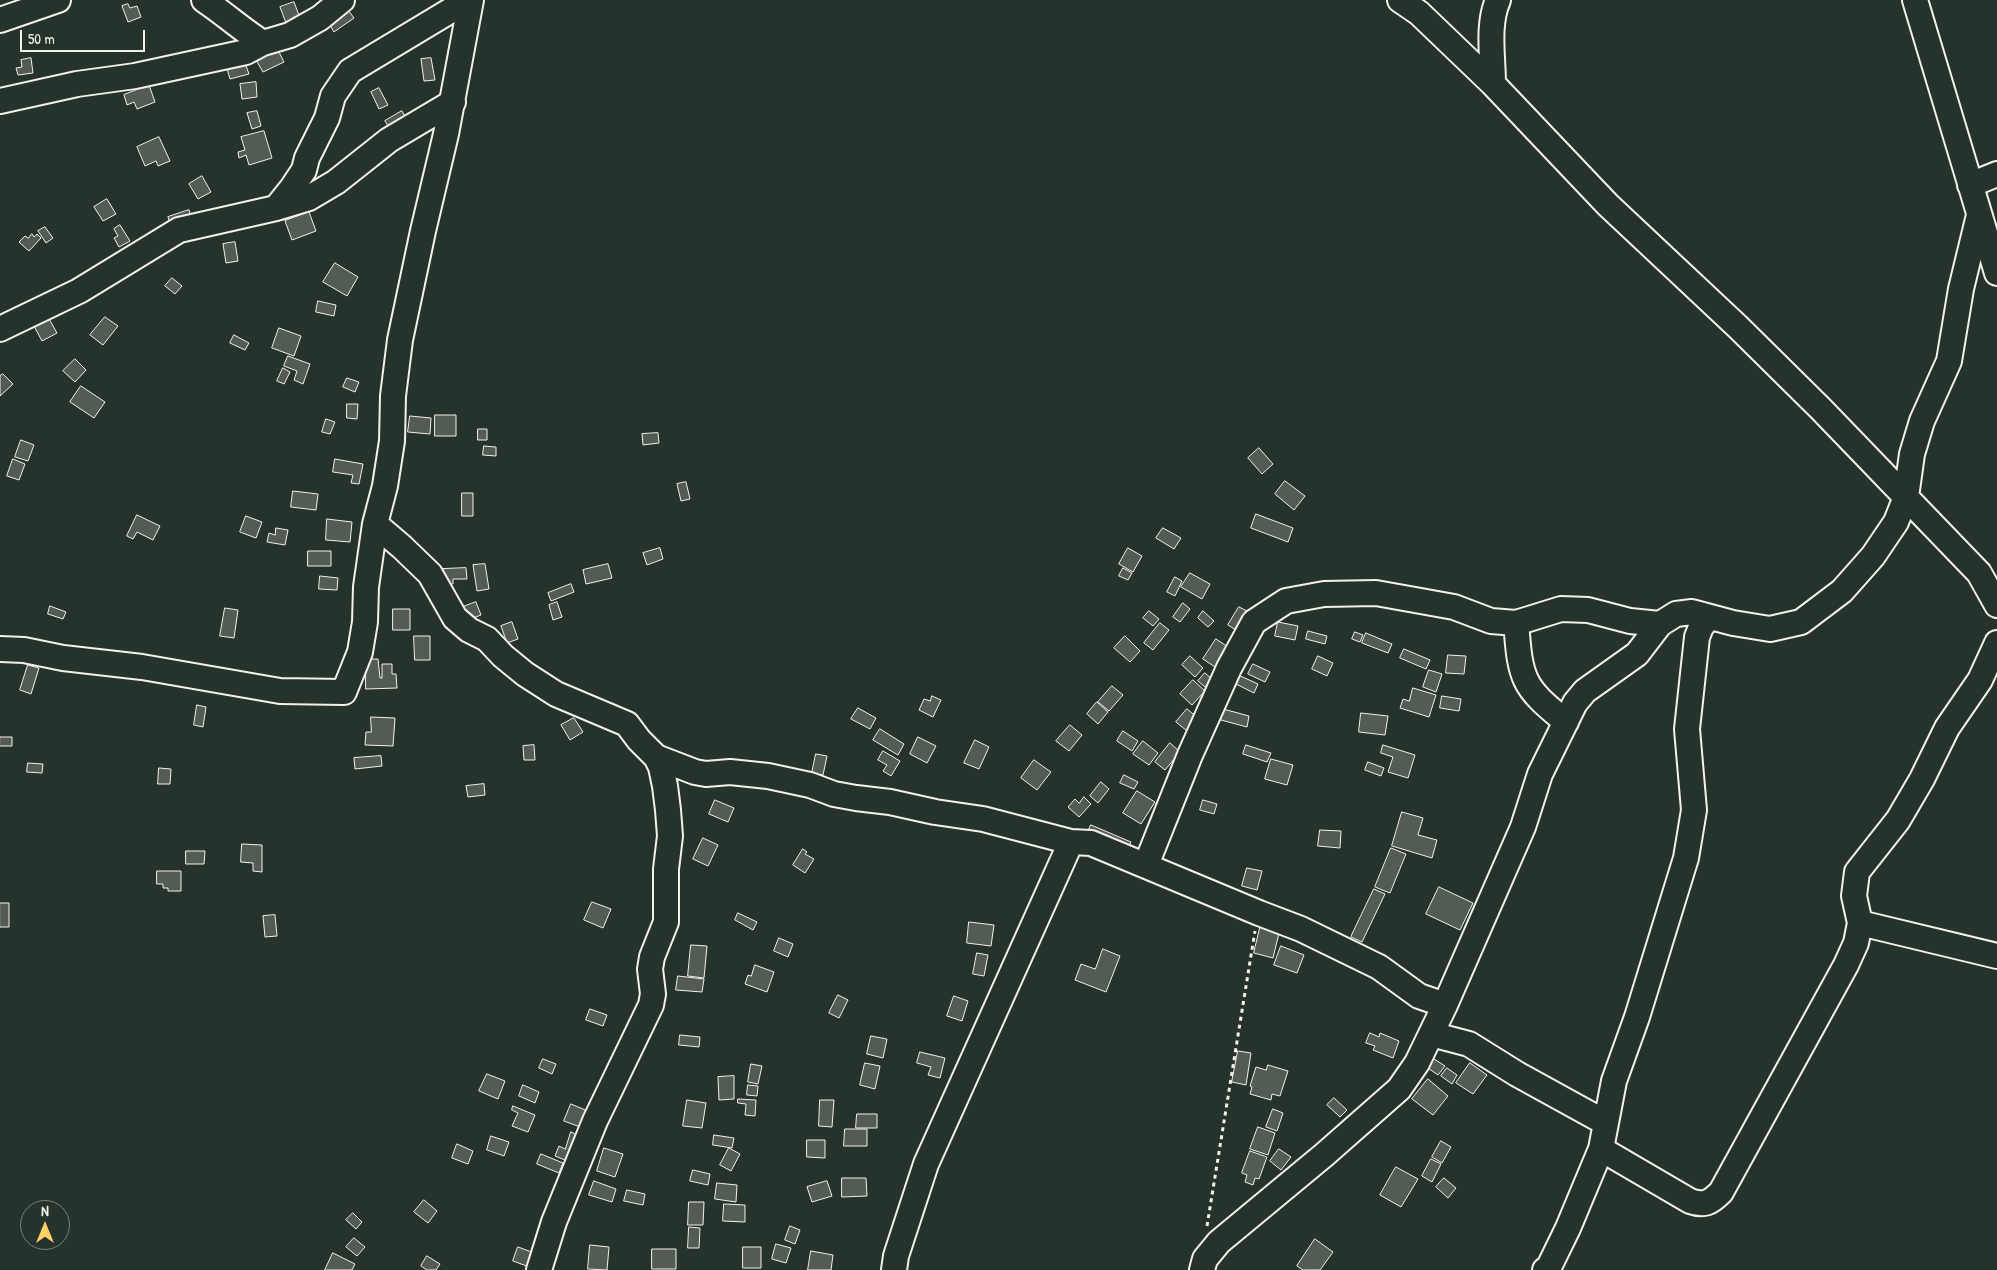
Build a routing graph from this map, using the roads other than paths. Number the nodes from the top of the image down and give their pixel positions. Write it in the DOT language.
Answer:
graph roads {
  1 [pos="58,0"];
  2 [pos="204,0"];
  3 [pos="342,0"];
  4 [pos="470,0"];
  5 [pos="1400,0"];
  6 [pos="1498,0"];
  7 [pos="1915,0"];
  8 [pos="0,20"];
  9 [pos="263,43"];
  10 [pos="1493,84"];
  11 [pos="0,101"];
  12 [pos="453,102"];
  13 [pos="1997,174"];
  14 [pos="1970,185"];
  15 [pos="276,208"];
  16 [pos="1979,215"];
  17 [pos="1997,273"];
  18 [pos="0,330"];
  19 [pos="1906,497"];
  20 [pos="375,524"];
  21 [pos="1997,605"];
  22 [pos="1709,617"];
  23 [pos="1516,623"];
  24 [pos="1660,624"];
  25 [pos="1997,643"];
  26 [pos="0,649"];
  27 [pos="1566,722"];
  28 [pos="656,757"];
  29 [pos="1071,842"];
  30 [pos="1146,865"];
  31 [pos="1860,923"];
  32 [pos="1997,956"];
  33 [pos="1444,1006"];
  34 [pos="1431,1034"];
  35 [pos="1606,1123"];
  36 [pos="1601,1149"];
  37 [pos="539,1270"];
  38 [pos="894,1270"];
  39 [pos="1202,1270"];
  40 [pos="1545,1270"];
  1 -- 8 [label="street"];
  2 -- 9 [label="street"];
  3 -- 9 [label="street"];
  4 -- 12 [label="street"];
  4 -- 15 [label="street"];
  5 -- 10 [label="street"];
  6 -- 10 [label="street"];
  7 -- 14 [label="street"];
  9 -- 11 [label="street"];
  10 -- 19 [label="street"];
  12 -- 15 [label="street"];
  12 -- 20 [label="street"];
  13 -- 14 [label="street"];
  14 -- 16 [label="street"];
  15 -- 18 [label="street"];
  16 -- 17 [label="street"];
  16 -- 19 [label="street"];
  19 -- 21 [label="street"];
  19 -- 22 [label="street"];
  20 -- 26 [label="street"];
  20 -- 28 [label="street"];
  22 -- 24 [label="street"];
  22 -- 35 [label="street"];
  23 -- 24 [label="street"];
  23 -- 27 [label="street"];
  23 -- 30 [label="street"];
  24 -- 27 [label="street"];
  25 -- 31 [label="street"];
  27 -- 33 [label="street"];
  28 -- 29 [label="street"];
  28 -- 37 [label="street"];
  29 -- 30 [label="street"];
  29 -- 38 [label="street"];
  30 -- 33 [label="street"];
  31 -- 32 [label="street"];
  31 -- 36 [label="street"];
  33 -- 34 [label="street"];
  34 -- 35 [label="street"];
  34 -- 39 [label="street"];
  35 -- 36 [label="street"];
  36 -- 40 [label="street"];
}
